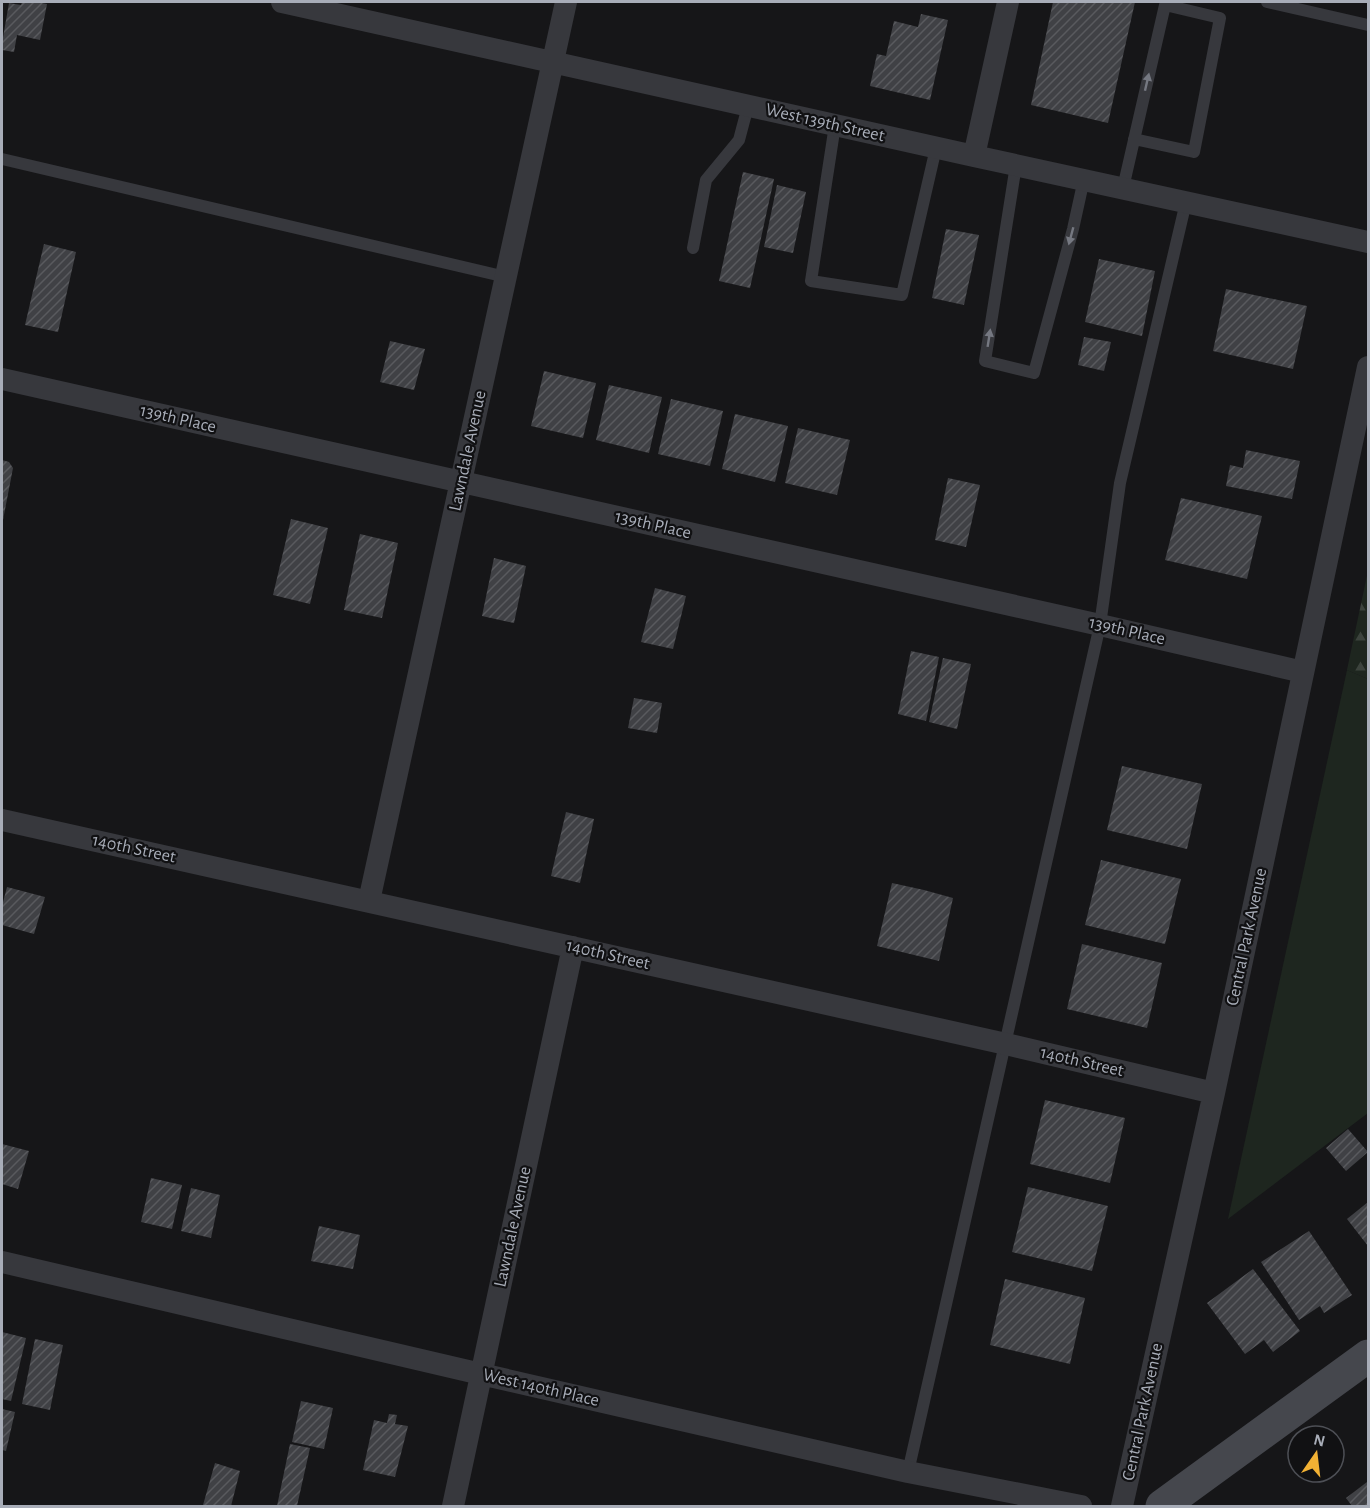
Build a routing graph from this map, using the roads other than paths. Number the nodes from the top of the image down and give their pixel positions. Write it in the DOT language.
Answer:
graph roads {
  1 [pos="282,2"];
  2 [pos="566,2"];
  3 [pos="1008,2"];
  4 [pos="1267,2"];
  5 [pos="1368,25"];
  6 [pos="553,62"];
  7 [pos="748,106"];
  8 [pos="835,125"];
  9 [pos="1134,139"];
  10 [pos="936,148"];
  11 [pos="974,156"];
  12 [pos="2,159"];
  13 [pos="1016,165"];
  14 [pos="1084,179"];
  15 [pos="1123,188"];
  16 [pos="1186,202"];
  17 [pos="1368,243"];
  18 [pos="693,248"];
  19 [pos="506,277"];
  20 [pos="1368,367"];
  21 [pos="2,379"];
  22 [pos="461,483"];
  23 [pos="1100,625"];
  24 [pos="1303,672"];
  25 [pos="2,820"];
  26 [pos="369,902"];
  27 [pos="573,947"];
  28 [pos="1006,1044"];
  29 [pos="1214,1093"];
  30 [pos="2,1262"];
  31 [pos="1368,1356"];
  32 [pos="481,1374"];
  33 [pos="908,1472"];
  34 [pos="453,1506"];
  35 [pos="1081,1506"];
  36 [pos="1122,1506"];
  37 [pos="1162,1506"];
  1 -- 6 [label="street, West 139th Street"];
  2 -- 6 [label="street, Lawndale Avenue"];
  3 -- 11 [label="street"];
  4 -- 5 [label="lane"];
  6 -- 7 [label="street, West 139th Street"];
  6 -- 19 [label="street, Lawndale Avenue"];
  7 -- 8 [label="street, West 139th Street"];
  7 -- 18 [label="lane"];
  8 -- 10 [label="street, West 139th Street"];
  8 -- 10 [label="lane"];
  9 -- 9 [label="lane, one-way"];
  9 -- 15 [label="lane"];
  10 -- 11 [label="street, West 139th Street"];
  11 -- 13 [label="street, West 139th Street"];
  12 -- 19 [label="lane"];
  13 -- 14 [label="street, West 139th Street"];
  14 -- 13 [label="lane, one-way"];
  14 -- 15 [label="street, West 139th Street"];
  15 -- 16 [label="street, West 139th Street"];
  16 -- 17 [label="street, West 139th Street"];
  16 -- 23 [label="lane"];
  19 -- 22 [label="street, Lawndale Avenue"];
  20 -- 24 [label="street, Central Park Avenue"];
  21 -- 22 [label="street, 139th Place"];
  22 -- 23 [label="street, 139th Place"];
  22 -- 26 [label="street, Lawndale Avenue"];
  23 -- 24 [label="street, 139th Place"];
  23 -- 28 [label="lane"];
  24 -- 29 [label="street, Central Park Avenue"];
  25 -- 26 [label="street, 140th Street"];
  26 -- 27 [label="street, 140th Street"];
  27 -- 28 [label="street, 140th Street"];
  27 -- 32 [label="street, Lawndale Avenue"];
  28 -- 29 [label="street, 140th Street"];
  28 -- 33 [label="lane"];
  29 -- 36 [label="street, Central Park Avenue"];
  30 -- 32 [label="street, West 140th Place"];
  31 -- 37 [label="street"];
  32 -- 33 [label="street, West 140th Place"];
  32 -- 34 [label="street, Lawndale Avenue"];
  33 -- 35 [label="street, West 140th Place"];
}
